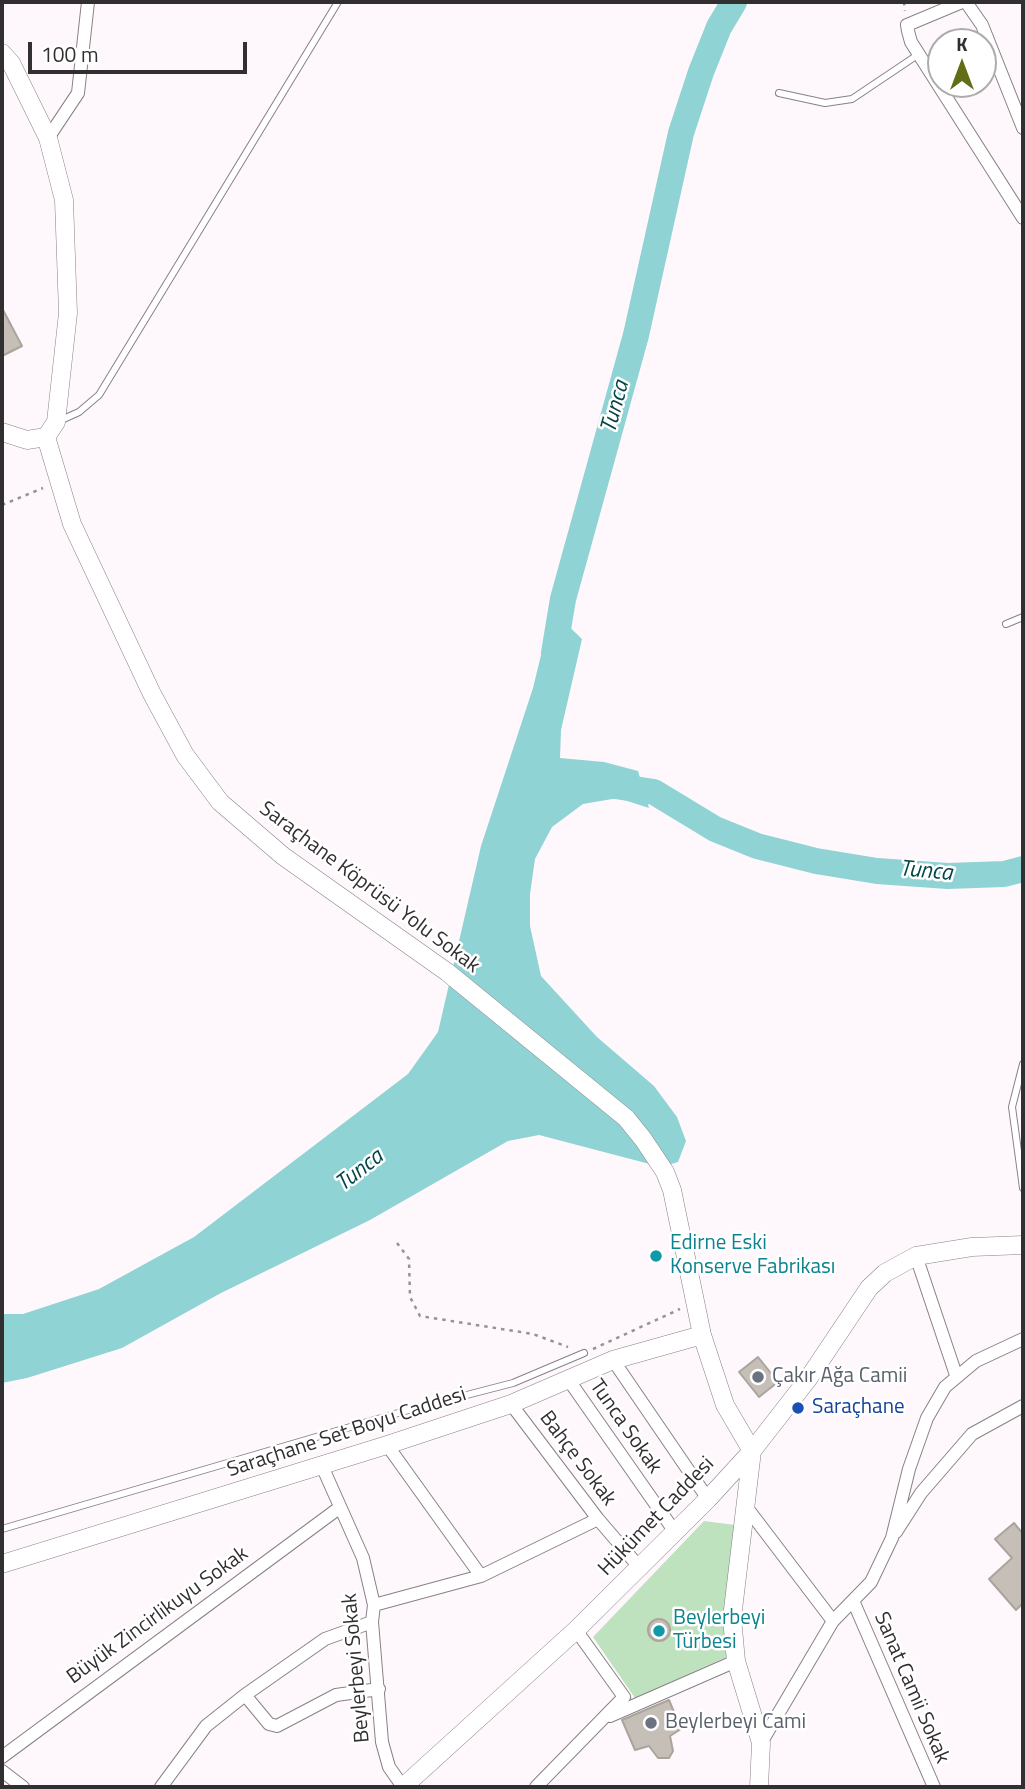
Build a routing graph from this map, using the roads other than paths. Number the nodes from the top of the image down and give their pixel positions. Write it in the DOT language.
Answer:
graph roads {
  1 [pos="88,2"];
  2 [pos="338,2"];
  3 [pos="964,2"];
  4 [pos="2,53"];
  5 [pos="919,54"];
  6 [pos="779,93"];
  7 [pos="1023,128"];
  8 [pos="48,138"];
  9 [pos="1023,218"];
  10 [pos="56,422"];
  11 [pos="2,432"];
  12 [pos="46,437"];
  13 [pos="1023,617"];
  14 [pos="1006,624"];
  15 [pos="1023,1064"];
  16 [pos="1023,1188"];
  17 [pos="1023,1245"];
  18 [pos="916,1256"];
  19 [pos="702,1335"];
  20 [pos="1023,1339"];
  21 [pos="584,1353"];
  22 [pos="613,1360"];
  23 [pos="956,1375"];
  24 [pos="568,1379"];
  25 [pos="511,1405"];
  26 [pos="1023,1406"];
  27 [pos="387,1445"];
  28 [pos="751,1451"];
  29 [pos="322,1466"];
  30 [pos="708,1499"];
  31 [pos="744,1504"];
  32 [pos="339,1508"];
  33 [pos="598,1519"];
  34 [pos="2,1529"];
  35 [pos="675,1532"];
  36 [pos="892,1538"];
  37 [pos="2,1564"];
  38 [pos="640,1569"];
  39 [pos="481,1576"];
  40 [pos="854,1603"];
  41 [pos="374,1605"];
  42 [pos="372,1622"];
  43 [pos="833,1622"];
  44 [pos="576,1630"];
  45 [pos="736,1661"];
  46 [pos="379,1689"];
  47 [pos="245,1695"];
  48 [pos="606,1718"];
  49 [pos="761,1743"];
  50 [pos="2,1757"];
  51 [pos="2,1771"];
  52 [pos="933,1785"];
  53 [pos="23,1787"];
  54 [pos="161,1787"];
  55 [pos="403,1787"];
  56 [pos="536,1787"];
  57 [pos="759,1787"];
  58 [pos="918,1787"];
  1 -- 8 [label="street"];
  2 -- 10 [label="lane"];
  3 -- 5 [label="street"];
  3 -- 7 [label="street"];
  4 -- 8 [label="street"];
  5 -- 6 [label="lane"];
  5 -- 9 [label="street"];
  8 -- 10 [label="street"];
  10 -- 12 [label="street"];
  11 -- 12 [label="street"];
  12 -- 19 [label="street, Saraçhane Köprüsü Yolu Sokak"];
  13 -- 14 [label="lane"];
  15 -- 16 [label="lane"];
  17 -- 18 [label="street"];
  18 -- 23 [label="street"];
  18 -- 28 [label="street, Hükümet Caddesi"];
  19 -- 22 [label="street, Saraçhane Set Boyu Caddesi"];
  19 -- 28 [label="street, Saraçhane Köprüsü Yolu Sokak"];
  20 -- 23 [label="street"];
  21 -- 34 [label="lane"];
  22 -- 24 [label="street, Saraçhane Set Boyu Caddesi"];
  22 -- 30 [label="street"];
  23 -- 36 [label="street"];
  24 -- 25 [label="street, Saraçhane Set Boyu Caddesi"];
  24 -- 35 [label="street, Tunca Sokak"];
  25 -- 27 [label="street, Saraçhane Set Boyu Caddesi"];
  25 -- 33 [label="street, Bahçe Sokak"];
  26 -- 36 [label="street"];
  27 -- 29 [label="street, Saraçhane Set Boyu Caddesi"];
  27 -- 39 [label="street"];
  28 -- 30 [label="street, Hükümet Caddesi"];
  28 -- 31 [label="street"];
  29 -- 32 [label="street, Beylerbeyi Sokak"];
  29 -- 37 [label="street, Saraçhane Set Boyu Caddesi"];
  30 -- 35 [label="street, Hükümet Caddesi"];
  31 -- 43 [label="street"];
  31 -- 45 [label="street"];
  32 -- 41 [label="street, Beylerbeyi Sokak"];
  32 -- 50 [label="street, Büyük Zincirlikuyu Sokak"];
  33 -- 38 [label="street, Bahçe Sokak"];
  33 -- 39 [label="street"];
  35 -- 38 [label="street, Hükümet Caddesi"];
  36 -- 40 [label="street"];
  38 -- 44 [label="street, Hükümet Caddesi"];
  39 -- 41 [label="street"];
  40 -- 43 [label="street"];
  40 -- 52 [label="street, Sanat Camii Sokak"];
  41 -- 42 [label="street, Beylerbeyi Sokak"];
  42 -- 46 [label="street, Beylerbeyi Sokak"];
  42 -- 47 [label="street"];
  43 -- 49 [label="street"];
  44 -- 48 [label="street"];
  44 -- 55 [label="street, Hükümet Caddesi"];
  45 -- 48 [label="street"];
  45 -- 49 [label="street"];
  46 -- 47 [label="street"];
  46 -- 55 [label="street, Beylerbeyi Sokak"];
  47 -- 54 [label="street"];
  48 -- 56 [label="street"];
  49 -- 57 [label="street"];
  51 -- 53 [label="street"];
  52 -- 58 [label="street"];
}
